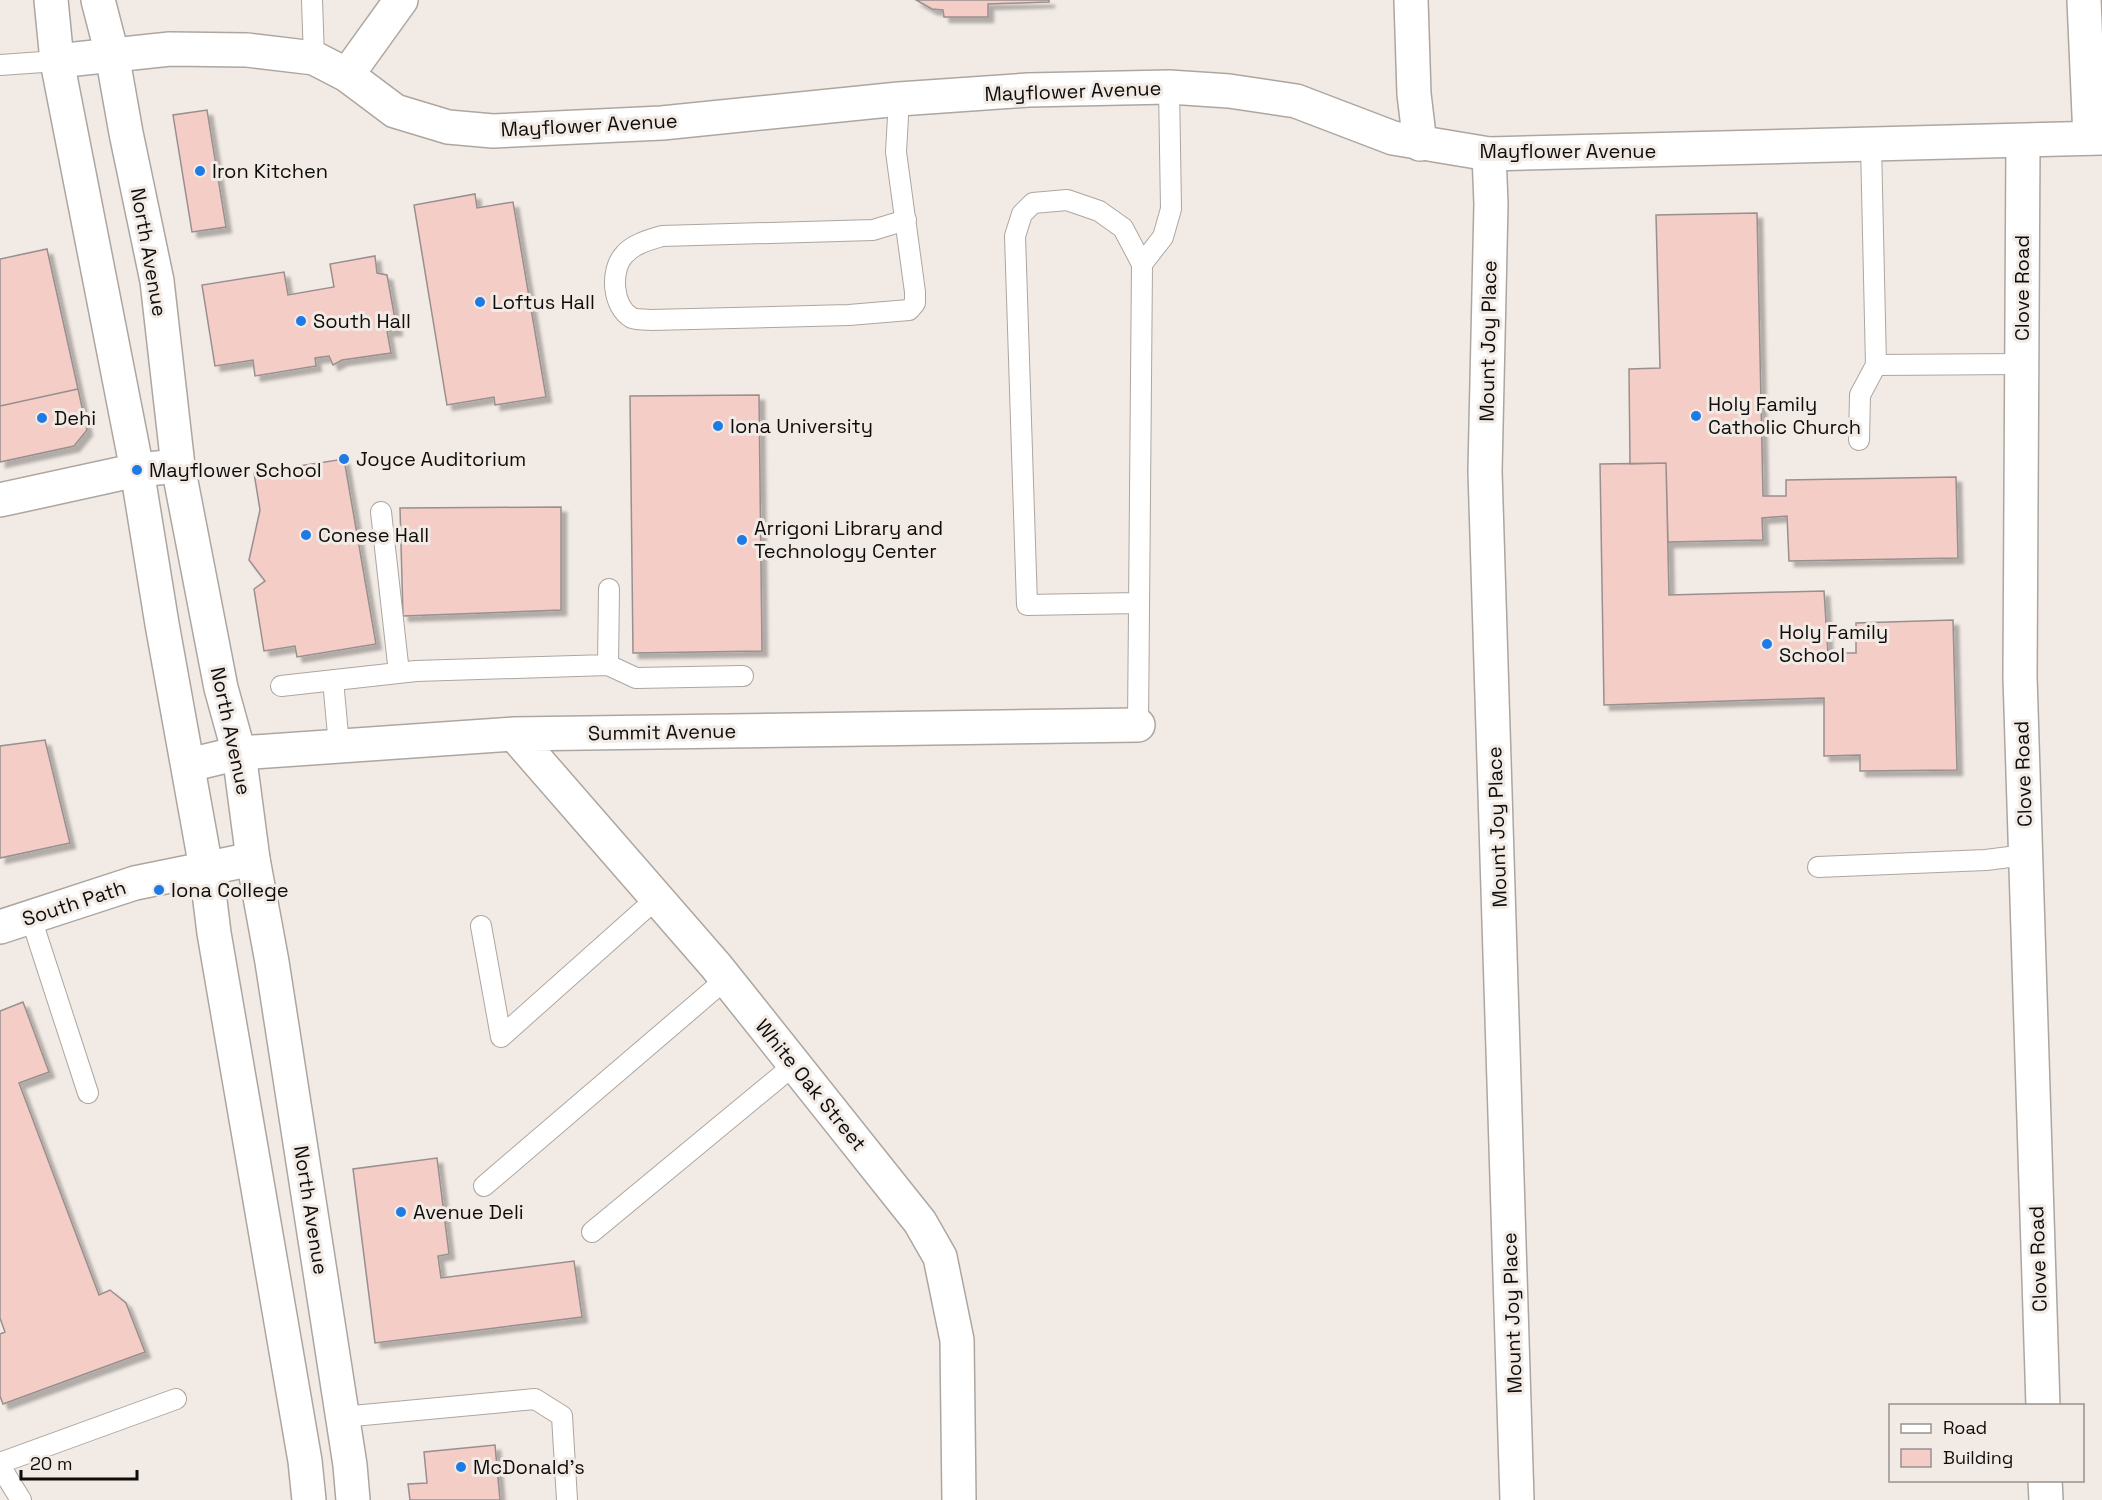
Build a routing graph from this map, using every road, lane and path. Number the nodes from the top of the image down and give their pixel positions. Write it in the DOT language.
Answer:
graph roads {
  1 [pos="51,0"];
  2 [pos="98,0"];
  3 [pos="312,0"];
  4 [pos="401,0"];
  5 [pos="1411,0"];
  6 [pos="2084,0"];
  7 [pos="112,54"];
  8 [pos="314,58"];
  9 [pos="57,61"];
  10 [pos="0,65"];
  11 [pos="347,75"];
  12 [pos="1169,87"];
  13 [pos="899,99"];
  14 [pos="2096,138"];
  15 [pos="2022,142"];
  16 [pos="1420,144"];
  17 [pos="1871,145"];
  18 [pos="1489,154"];
  19 [pos="906,220"];
  20 [pos="1142,264"];
  21 [pos="2021,364"];
  22 [pos="1876,365"];
  23 [pos="1859,441"];
  24 [pos="178,466"];
  25 [pos="137,470"];
  26 [pos="0,500"];
  27 [pos="381,512"];
  28 [pos="609,589"];
  29 [pos="1139,603"];
  30 [pos="608,665"];
  31 [pos="399,673"];
  32 [pos="742,676"];
  33 [pos="333,680"];
  34 [pos="281,686"];
  35 [pos="1138,725"];
  36 [pos="514,734"];
  37 [pos="339,746"];
  38 [pos="239,753"];
  39 [pos="189,765"];
  40 [pos="2025,855"];
  41 [pos="254,859"];
  42 [pos="1818,867"];
  43 [pos="206,868"];
  44 [pos="657,898"];
  45 [pos="31,918"];
  46 [pos="481,926"];
  47 [pos="0,927"];
  48 [pos="726,979"];
  49 [pos="794,1065"];
  50 [pos="88,1093"];
  51 [pos="484,1186"];
  52 [pos="592,1232"];
  53 [pos="176,1399"];
  54 [pos="2043,1404"];
  55 [pos="342,1417"];
  56 [pos="0,1465"];
  57 [pos="2045,1482"];
  58 [pos="21,1500"];
  59 [pos="309,1500"];
  60 [pos="353,1500"];
  61 [pos="567,1500"];
  62 [pos="959,1500"];
  63 [pos="1517,1500"];
  64 [pos="2046,1500"];
  1 -- 9 [label="street"];
  2 -- 7 [label="street, North Avenue"];
  3 -- 8 [label="lane"];
  4 -- 11 [label="street"];
  5 -- 16 [label="street"];
  6 -- 14 [label="street"];
  7 -- 8 [label="street, Mayflower Avenue"];
  7 -- 9 [label="street, Mayflower Avenue"];
  7 -- 24 [label="street, North Avenue"];
  8 -- 11 [label="street, Mayflower Avenue"];
  9 -- 10 [label="lane"];
  9 -- 25 [label="street"];
  11 -- 13 [label="street, Mayflower Avenue"];
  12 -- 13 [label="street, Mayflower Avenue"];
  12 -- 16 [label="street, Mayflower Avenue"];
  12 -- 20 [label="lane"];
  13 -- 19 [label="lane"];
  14 -- 15 [label="street, Mayflower Avenue"];
  15 -- 17 [label="street, Mayflower Avenue"];
  15 -- 21 [label="street, Clove Road"];
  16 -- 18 [label="street, Mayflower Avenue"];
  17 -- 18 [label="street, Mayflower Avenue"];
  17 -- 22 [label="lane"];
  18 -- 63 [label="street, Mount Joy Place"];
  19 -- 19 [label="lane"];
  20 -- 29 [label="lane"];
  20 -- 29 [label="lane"];
  21 -- 22 [label="lane"];
  21 -- 40 [label="street, Clove Road"];
  22 -- 23 [label="lane"];
  24 -- 25 [label="street"];
  24 -- 38 [label="street, North Avenue"];
  25 -- 26 [label="street"];
  25 -- 39 [label="street"];
  27 -- 31 [label="lane"];
  28 -- 30 [label="lane"];
  29 -- 35 [label="lane"];
  30 -- 31 [label="lane"];
  30 -- 32 [label="lane"];
  31 -- 33 [label="lane"];
  33 -- 34 [label="lane"];
  33 -- 37 [label="lane"];
  35 -- 36 [label="street, Summit Avenue"];
  36 -- 37 [label="street, Summit Avenue"];
  36 -- 44 [label="street, White Oak Street"];
  37 -- 38 [label="street, Summit Avenue"];
  38 -- 39 [label="street, Summit Avenue"];
  38 -- 41 [label="street, North Avenue"];
  39 -- 43 [label="street"];
  40 -- 42 [label="lane"];
  40 -- 54 [label="street, Clove Road"];
  41 -- 43 [label="street, South Path"];
  41 -- 55 [label="street, North Avenue"];
  43 -- 45 [label="street, South Path"];
  43 -- 59 [label="street"];
  44 -- 46 [label="lane"];
  44 -- 48 [label="street, White Oak Street"];
  45 -- 47 [label="street, South Path"];
  45 -- 50 [label="lane"];
  48 -- 49 [label="street, White Oak Street"];
  48 -- 51 [label="lane"];
  49 -- 52 [label="lane"];
  49 -- 62 [label="street, White Oak Street"];
  53 -- 56 [label="lane"];
  55 -- 60 [label="street, North Avenue"];
  55 -- 61 [label="lane"];
  56 -- 58 [label="lane"];
  57 -- 64 [label="street"];
}
